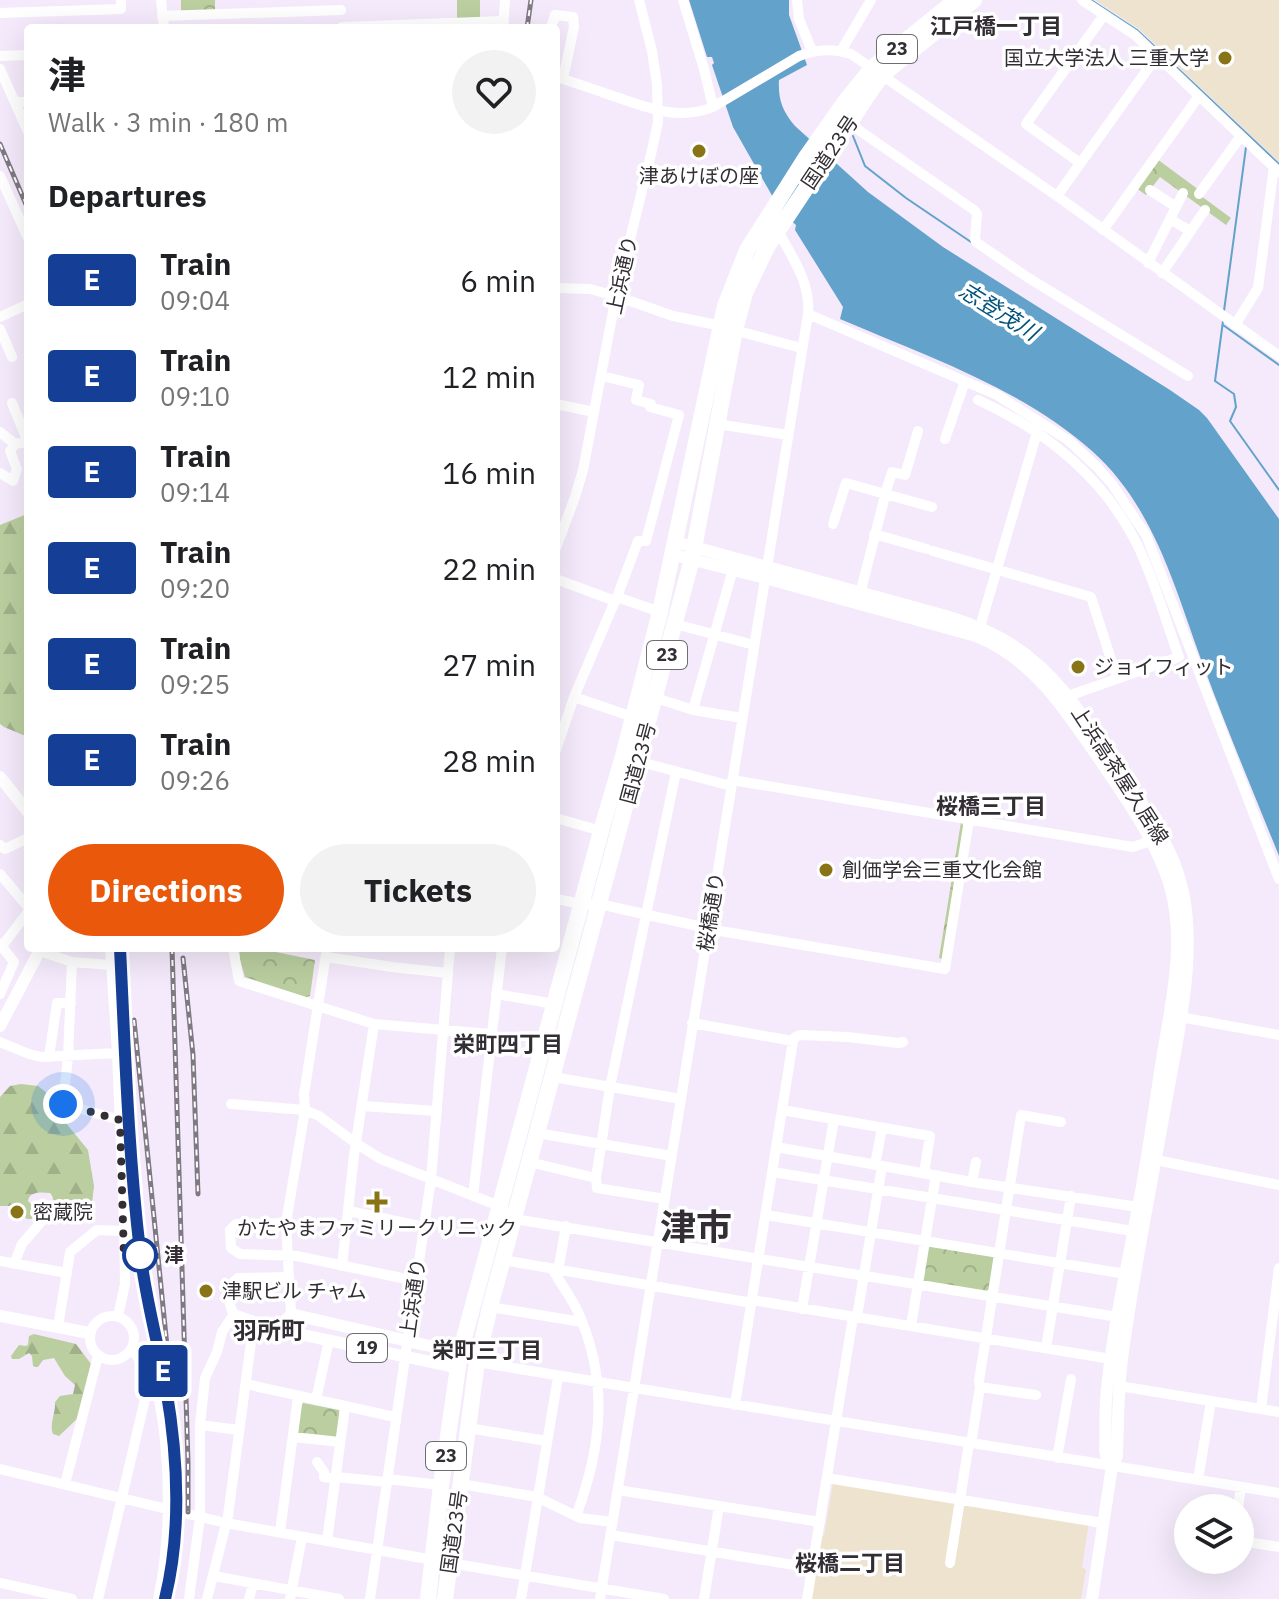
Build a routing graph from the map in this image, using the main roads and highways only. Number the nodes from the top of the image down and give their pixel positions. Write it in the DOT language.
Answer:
graph roads {
  1 [pos="956,0"];
  2 [pos="974,0"];
  3 [pos="877,72"];
  4 [pos="851,113"];
  5 [pos="728,328"];
  6 [pos="709,424"];
  7 [pos="675,548"];
  8 [pos="694,553"];
  9 [pos="766,572"];
  10 [pos="859,598"];
  11 [pos="631,759"];
  12 [pos="0,777"];
  13 [pos="24,807"];
  14 [pos="591,904"];
  15 [pos="40,952"];
  16 [pos="1175,1016"];
  17 [pos="0,1026"];
  18 [pos="291,1314"];
  19 [pos="0,1316"];
  20 [pos="275,1329"];
  21 [pos="89,1333"];
  22 [pos="460,1361"];
  23 [pos="1112,1466"];
  24 [pos="428,1599"];
  25 [pos="445,1599"];
  26 [pos="1092,1599"];
  1 -- 3 [label="highway, 国道23号 / 23"];
  2 -- 3 [label="highway, 国道23号 / 23"];
  3 -- 4 [label="highway, 国道23号 / 23"];
  4 -- 5 [label="highway, 国道23号 / 23"];
  4 -- 5 [label="highway, 国道23号 / 23"];
  5 -- 6 [label="highway, 国道23号 / 23"];
  6 -- 7 [label="highway, 国道23号 / 23"];
  6 -- 8 [label="highway, 国道23号 / 23"];
  7 -- 8 [label="main road, 上浜高茶屋久居線"];
  7 -- 11 [label="highway, 国道23号 / 23"];
  8 -- 9 [label="main road, 上浜高茶屋久居線"];
  8 -- 9 [label="main road, 上浜高茶屋久居線"];
  8 -- 11 [label="highway, 国道23号 / 23"];
  9 -- 10 [label="main road, 上浜高茶屋久居線"];
  10 -- 16 [label="main road, 上浜高茶屋久居線"];
  10 -- 16 [label="main road, 上浜高茶屋久居線"];
  11 -- 14 [label="highway, 国道23号 / 23"];
  11 -- 14 [label="highway, 国道23号 / 23"];
  12 -- 13 [label="main road"];
  14 -- 22 [label="highway, 国道23号 / 23"];
  14 -- 25 [label="highway, 国道23号 / 23"];
  15 -- 17 [label="main road"];
  16 -- 23 [label="main road, 上浜高茶屋久居線"];
  16 -- 23 [label="main road, 上浜高茶屋久居線"];
  18 -- 22 [label="main road, 19"];
  19 -- 21 [label="main road"];
  20 -- 22 [label="main road, 19"];
  22 -- 24 [label="highway, 国道23号 / 23"];
  23 -- 26 [label="main road, 上浜高茶屋久居線"];
}
